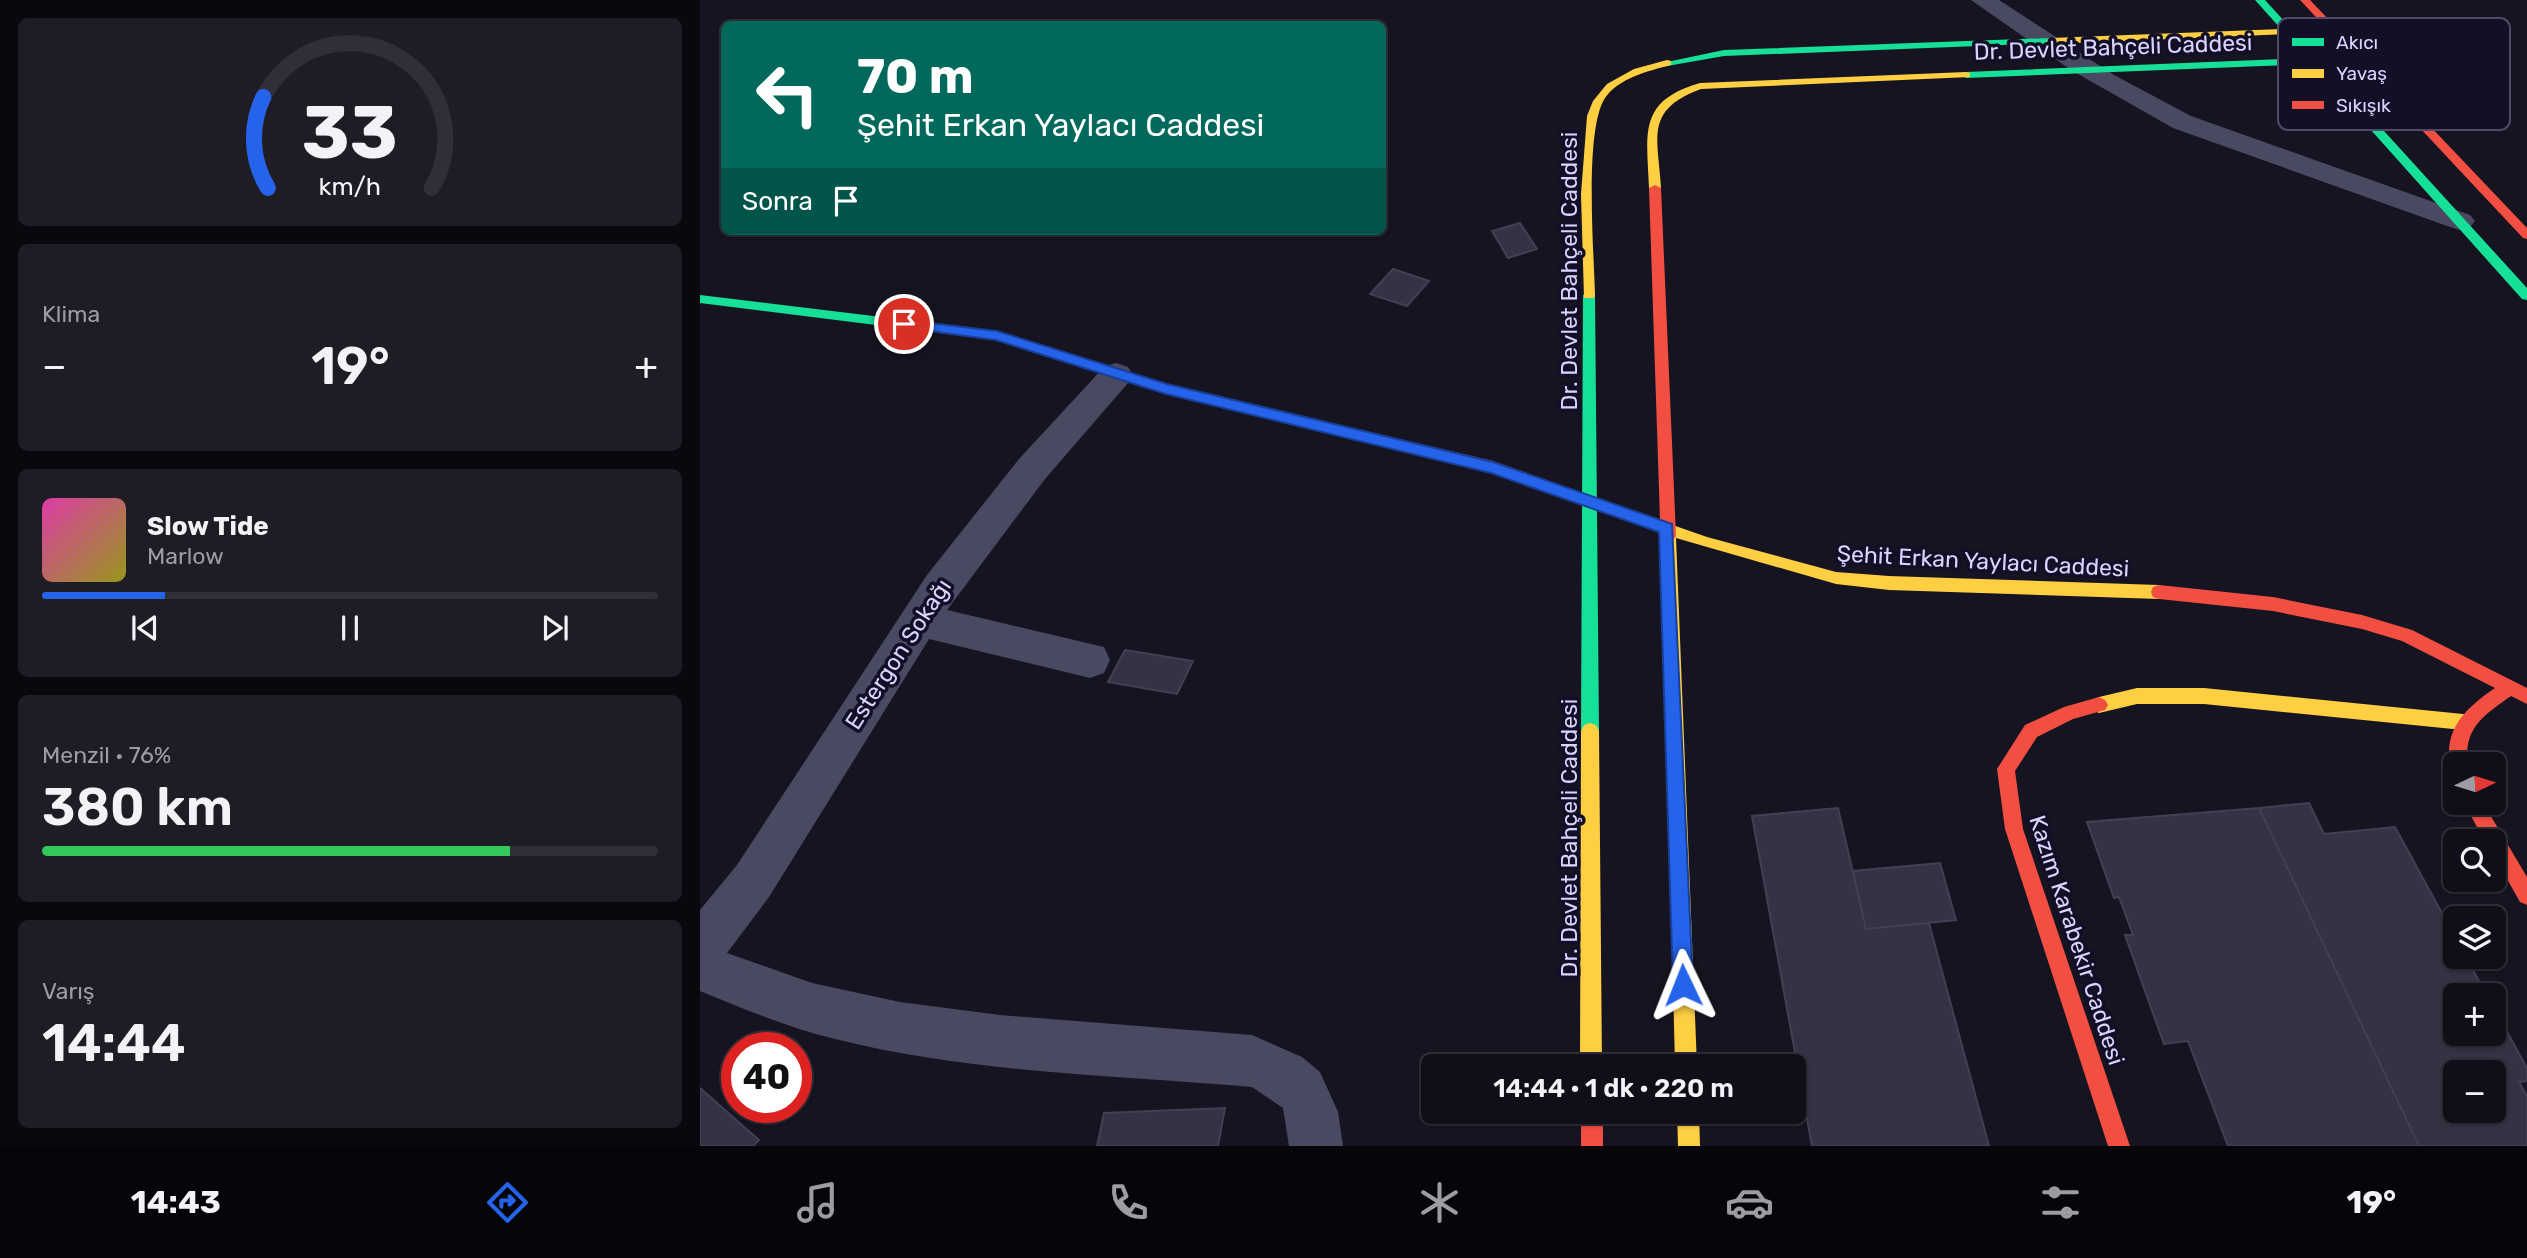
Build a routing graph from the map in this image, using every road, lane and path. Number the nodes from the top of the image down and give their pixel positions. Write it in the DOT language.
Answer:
graph roads {
  1 [pos="1983,0"];
  2 [pos="2260,0"];
  3 [pos="2305,0"];
  4 [pos="2322,18"];
  5 [pos="2278,20"];
  6 [pos="2278,31"];
  7 [pos="2040,39"];
  8 [pos="2278,63"];
  9 [pos="2085,71"];
  10 [pos="2377,130"];
  11 [pos="2428,130"];
  12 [pos="2460,221"];
  13 [pos="2527,235"];
  14 [pos="2527,296"];
  15 [pos="700,299"];
  16 [pos="1116,375"];
  17 [pos="1592,501"];
  18 [pos="1667,529"];
  19 [pos="918,620"];
  20 [pos="1090,660"];
  21 [pos="2510,687"];
  22 [pos="2527,696"];
  23 [pos="2463,722"];
  24 [pos="2455,752"];
  25 [pos="2481,816"];
  26 [pos="2527,895"];
  27 [pos="700,948"];
  28 [pos="700,967"];
  29 [pos="1591,1054"];
  30 [pos="1686,1054"];
  31 [pos="1592,1124"];
  32 [pos="1688,1124"];
  33 [pos="1316,1146"];
  34 [pos="1592,1146"];
  35 [pos="1689,1146"];
  36 [pos="2119,1146"];
  1 -- 7 [label="street"];
  2 -- 5 [label="street"];
  3 -- 4 [label="street"];
  6 -- 7 [label="street, Dr. Devlet Bahçeli Caddesi"];
  7 -- 9 [label="street"];
  7 -- 17 [label="street, Dr. Devlet Bahçeli Caddesi"];
  8 -- 9 [label="street, Dr. Devlet Bahçeli Caddesi"];
  9 -- 12 [label="street"];
  9 -- 18 [label="street, Dr. Devlet Bahçeli Caddesi"];
  10 -- 12 [label="street"];
  11 -- 13 [label="street"];
  12 -- 14 [label="street"];
  15 -- 16 [label="street, Şehit Erkan Yaylacı Caddesi"];
  16 -- 17 [label="street, Şehit Erkan Yaylacı Caddesi"];
  16 -- 19 [label="street, Estergon Sokağı"];
  17 -- 18 [label="street, Şehit Erkan Yaylacı Caddesi"];
  17 -- 29 [label="street, Dr. Devlet Bahçeli Caddesi"];
  18 -- 21 [label="street, Şehit Erkan Yaylacı Caddesi"];
  18 -- 30 [label="street, Dr. Devlet Bahçeli Caddesi"];
  19 -- 20 [label="street"];
  19 -- 27 [label="street, Estergon Sokağı"];
  21 -- 22 [label="street, Şehit Erkan Yaylacı Caddesi"];
  21 -- 23 [label="street"];
  23 -- 24 [label="street"];
  23 -- 36 [label="street, Kazım Karabekir Caddesi"];
  25 -- 26 [label="street"];
  28 -- 33 [label="street"];
  31 -- 34 [label="street"];
  32 -- 35 [label="street"];
}
